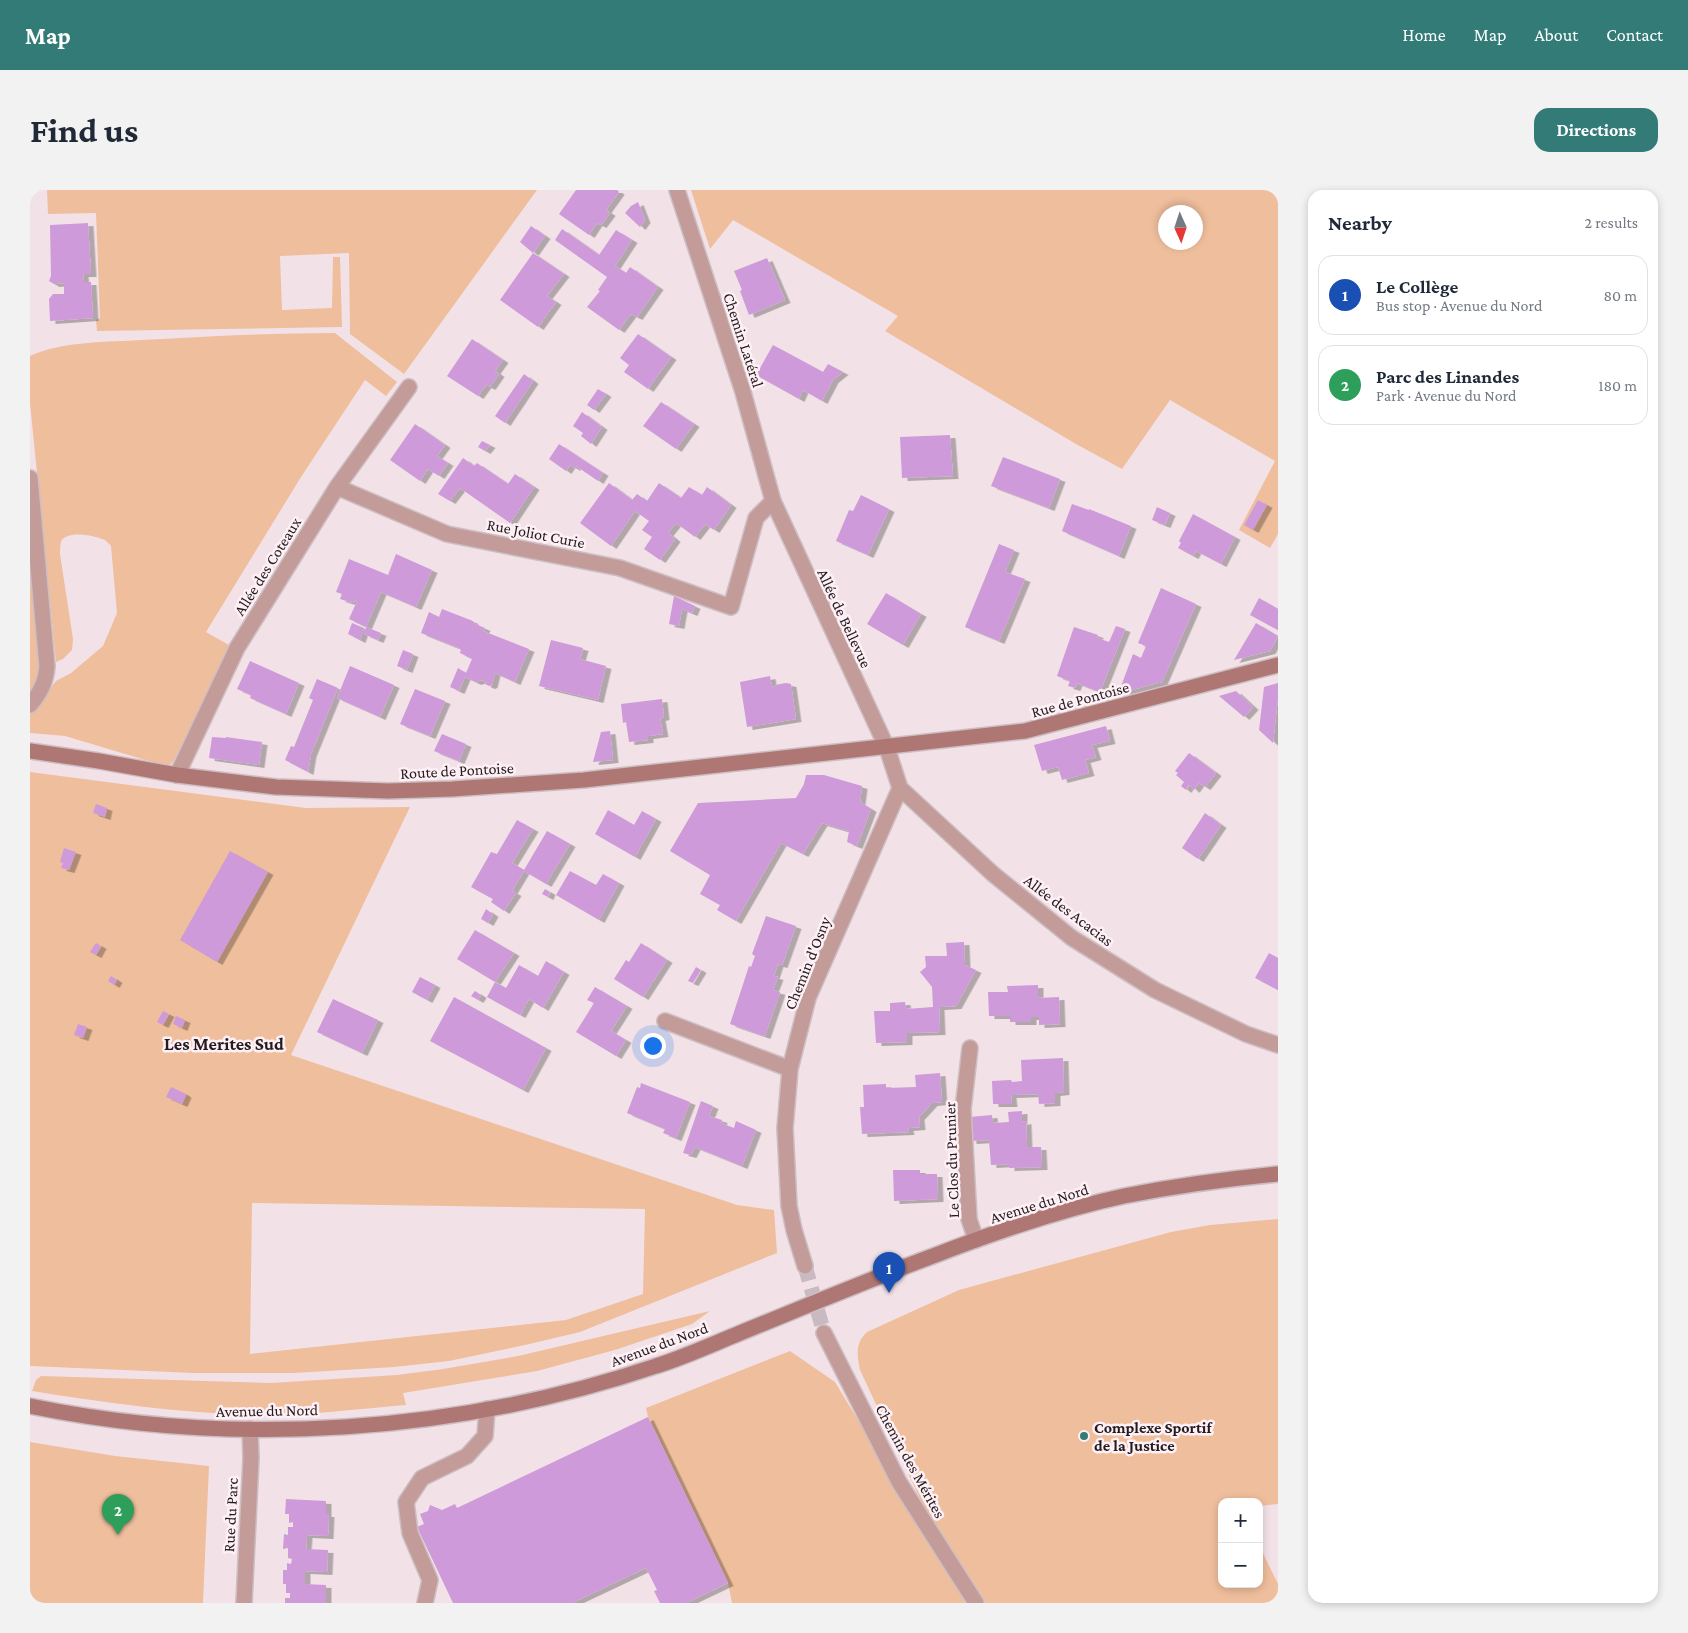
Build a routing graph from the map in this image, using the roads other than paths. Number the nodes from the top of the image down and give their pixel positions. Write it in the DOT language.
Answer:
graph roads {
  1 [pos="677,190"];
  2 [pos="409,387"];
  3 [pos="30,478"];
  4 [pos="336,487"];
  5 [pos="773,502"];
  6 [pos="1278,665"];
  7 [pos="30,705"];
  8 [pos="887,748"];
  9 [pos="30,751"];
  10 [pos="177,775"];
  11 [pos="900,788"];
  12 [pos="665,1021"];
  13 [pos="1278,1045"];
  14 [pos="970,1048"];
  15 [pos="790,1069"];
  16 [pos="1278,1174"];
  17 [pos="976,1240"];
  18 [pos="805,1266"];
  19 [pos="824,1332"];
  20 [pos="30,1406"];
  21 [pos="487,1409"];
  22 [pos="250,1429"];
  23 [pos="244,1603"];
  24 [pos="425,1603"];
  25 [pos="976,1603"];
  1 -- 5 [label="street, Chemin Latéral"];
  2 -- 4 [label="street, Allée des Coteaux"];
  3 -- 7 [label="street"];
  4 -- 5 [label="street, Rue Joliot Curie"];
  4 -- 10 [label="street, Allée des Coteaux"];
  5 -- 8 [label="street, Allée de Bellevue"];
  6 -- 8 [label="street, Rue de Pontoise"];
  8 -- 10 [label="street, Route de Pontoise"];
  8 -- 11 [label="street, Allée des Acacias"];
  9 -- 10 [label="street, Route de Pontoise"];
  11 -- 13 [label="street, Allée des Acacias"];
  11 -- 15 [label="street, Chemin d'Osny"];
  12 -- 15 [label="street"];
  14 -- 17 [label="street, Le Clos du Prunier"];
  15 -- 18 [label="street, Chemin d'Osny"];
  16 -- 17 [label="street, Avenue du Nord"];
  17 -- 21 [label="street, Avenue du Nord"];
  19 -- 25 [label="street, Chemin des Mérites"];
  20 -- 22 [label="street, Avenue du Nord"];
  21 -- 22 [label="street, Avenue du Nord"];
  21 -- 24 [label="street"];
  22 -- 23 [label="street, Rue du Parc"];
}
